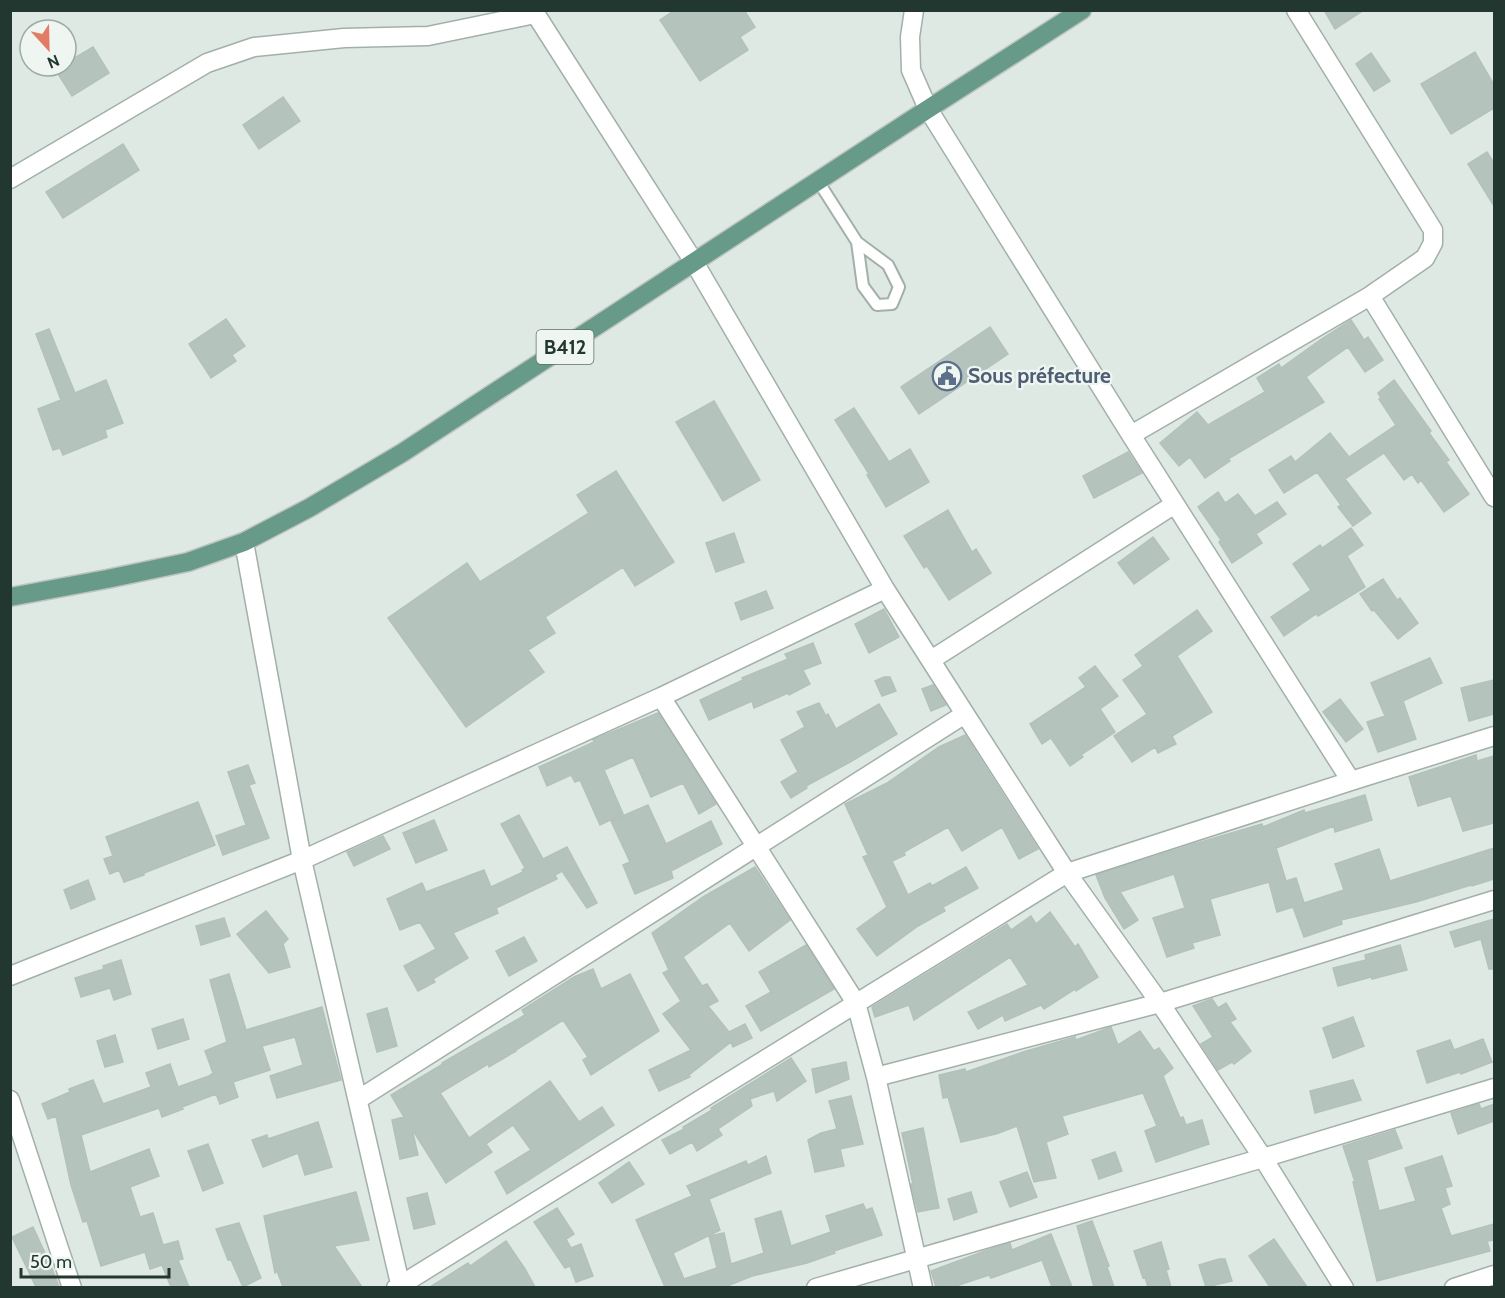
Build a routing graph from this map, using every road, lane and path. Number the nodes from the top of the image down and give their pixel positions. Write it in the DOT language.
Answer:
graph roads {
  1 [pos="914,10"];
  2 [pos="1082,10"];
  3 [pos="1296,10"];
  4 [pos="534,12"];
  5 [pos="928,109"];
  6 [pos="10,179"];
  7 [pos="818,181"];
  8 [pos="857,242"];
  9 [pos="694,262"];
  10 [pos="1370,296"];
  11 [pos="1131,435"];
  12 [pos="1494,497"];
  13 [pos="1175,504"];
  14 [pos="244,542"];
  15 [pos="885,589"];
  16 [pos="10,597"];
  17 [pos="931,660"];
  18 [pos="661,697"];
  19 [pos="965,714"];
  20 [pos="1494,736"];
  21 [pos="1351,781"];
  22 [pos="756,846"];
  23 [pos="302,860"];
  24 [pos="1066,873"];
  25 [pos="1494,900"];
  26 [pos="10,976"];
  27 [pos="856,1003"];
  28 [pos="1160,1003"];
  29 [pos="876,1077"];
  30 [pos="1494,1088"];
  31 [pos="359,1099"];
  32 [pos="10,1100"];
  33 [pos="1263,1158"];
  34 [pos="917,1260"];
  35 [pos="1494,1275"];
  36 [pos="399,1286"];
  37 [pos="72,1287"];
  38 [pos="816,1287"];
  39 [pos="923,1287"];
  40 [pos="1344,1287"];
  41 [pos="1454,1287"];
  1 -- 5 [label="street"];
  2 -- 5 [label="main road, B412"];
  3 -- 10 [label="street"];
  4 -- 6 [label="street"];
  4 -- 9 [label="street"];
  5 -- 7 [label="main road, B412"];
  5 -- 11 [label="street"];
  7 -- 8 [label="lane"];
  7 -- 9 [label="main road, B412"];
  8 -- 8 [label="lane"];
  9 -- 14 [label="main road, B412"];
  9 -- 15 [label="street"];
  10 -- 11 [label="street"];
  10 -- 12 [label="street"];
  11 -- 13 [label="street"];
  13 -- 17 [label="street"];
  13 -- 21 [label="street"];
  14 -- 16 [label="main road, B412"];
  14 -- 23 [label="street"];
  15 -- 17 [label="street"];
  15 -- 18 [label="street"];
  17 -- 19 [label="street"];
  18 -- 22 [label="street"];
  18 -- 23 [label="street"];
  19 -- 22 [label="street"];
  19 -- 24 [label="street"];
  20 -- 21 [label="street"];
  21 -- 24 [label="street"];
  22 -- 27 [label="street"];
  22 -- 31 [label="street"];
  23 -- 26 [label="street"];
  23 -- 31 [label="street"];
  24 -- 27 [label="street"];
  24 -- 28 [label="street"];
  25 -- 28 [label="street"];
  27 -- 29 [label="street"];
  27 -- 36 [label="street"];
  28 -- 29 [label="street"];
  28 -- 33 [label="street"];
  29 -- 34 [label="street"];
  30 -- 33 [label="street"];
  31 -- 36 [label="street"];
  32 -- 37 [label="street"];
  33 -- 34 [label="street"];
  33 -- 40 [label="street"];
  34 -- 38 [label="street"];
  34 -- 39 [label="street"];
  35 -- 41 [label="street"];
}
